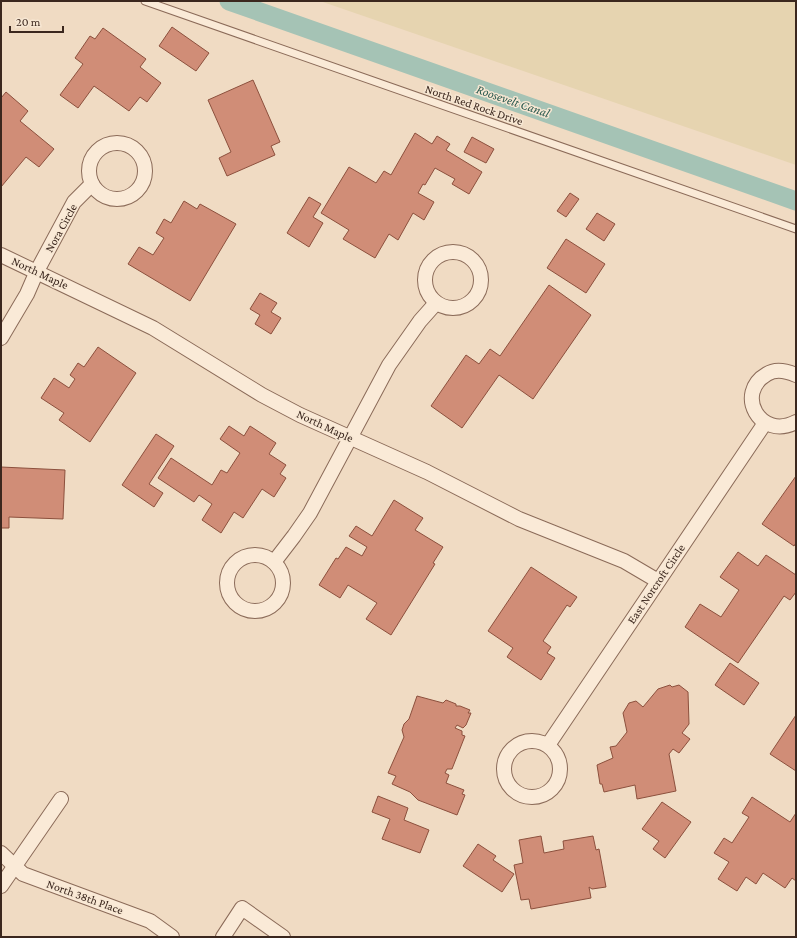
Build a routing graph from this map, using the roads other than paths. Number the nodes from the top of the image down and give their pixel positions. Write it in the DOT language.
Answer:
graph roads {
  1 [pos="145,1"];
  2 [pos="92,184"];
  3 [pos="796,229"];
  4 [pos="1,255"];
  5 [pos="37,272"];
  6 [pos="436,303"];
  7 [pos="1,338"];
  8 [pos="796,375"];
  9 [pos="796,422"];
  10 [pos="765,423"];
  11 [pos="350,437"];
  12 [pos="274,562"];
  13 [pos="658,581"];
  14 [pos="548,745"];
  15 [pos="61,799"];
  16 [pos="1,854"];
  17 [pos="15,866"];
  18 [pos="1,886"];
  19 [pos="172,937"];
  20 [pos="223,937"];
  21 [pos="283,937"];
  1 -- 3 [label="lane, North Red Rock Drive"];
  2 -- 2 [label="street"];
  2 -- 5 [label="street, Nora Circle"];
  4 -- 5 [label="street, North Maple"];
  5 -- 7 [label="street, Nora Circle"];
  5 -- 11 [label="street, North Maple"];
  6 -- 6 [label="street"];
  6 -- 11 [label="street"];
  8 -- 10 [label="street"];
  9 -- 10 [label="street"];
  10 -- 13 [label="street, East Norcroft Circle"];
  11 -- 12 [label="street"];
  11 -- 13 [label="street, North Maple"];
  12 -- 12 [label="street"];
  13 -- 14 [label="street, East Norcroft Circle"];
  14 -- 14 [label="street"];
  15 -- 17 [label="street"];
  16 -- 17 [label="street, North 38th Place"];
  17 -- 18 [label="street"];
  17 -- 19 [label="street, North 38th Place"];
  20 -- 21 [label="street"];
}
